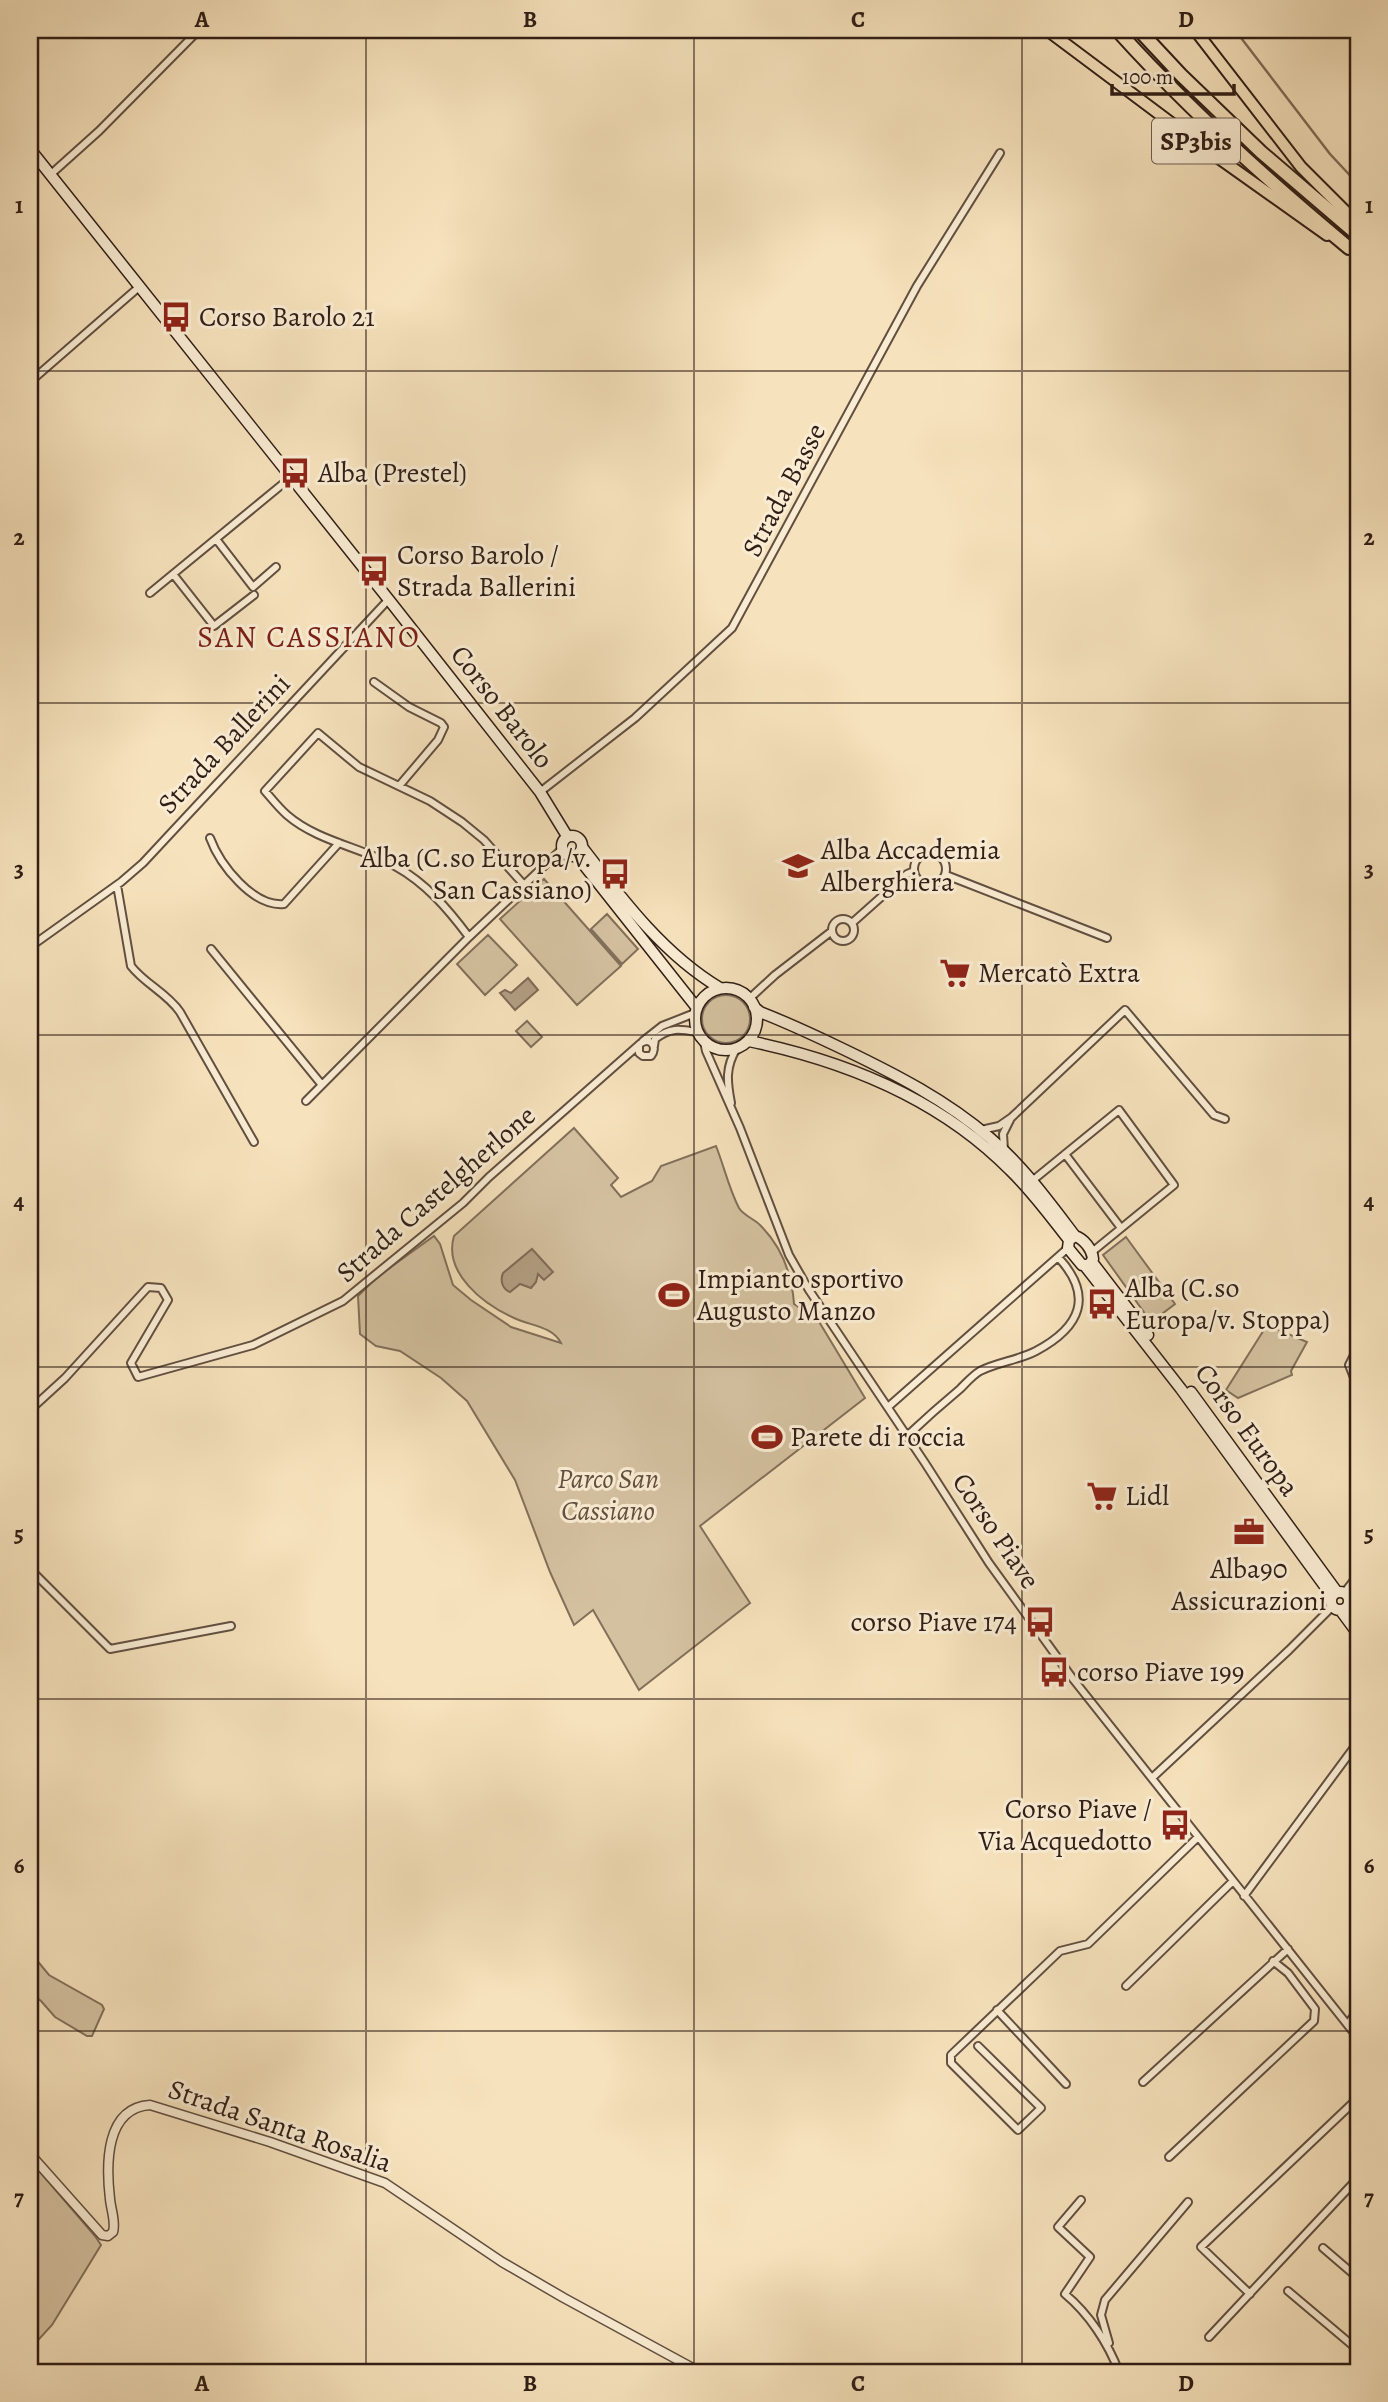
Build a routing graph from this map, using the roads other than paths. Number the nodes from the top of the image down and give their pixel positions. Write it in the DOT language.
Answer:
graph roads {
  1 [pos="199,30"];
  2 [pos="1047,30"];
  3 [pos="1118,30"];
  4 [pos="1139,30"];
  5 [pos="1195,30"];
  6 [pos="30,149"];
  7 [pos="1000,153"];
  8 [pos="50,175"];
  9 [pos="1358,224"];
  10 [pos="1358,235"];
  11 [pos="1353,252"];
  12 [pos="139,287"];
  13 [pos="31,381"];
  14 [pos="290,478"];
  15 [pos="216,539"];
  16 [pos="275,567"];
  17 [pos="173,574"];
  18 [pos="150,593"];
  19 [pos="254,595"];
  20 [pos="389,599"];
  21 [pos="374,682"];
  22 [pos="399,786"];
  23 [pos="540,792"];
  24 [pos="567,836"];
  25 [pos="210,838"];
  26 [pos="339,843"];
  27 [pos="562,849"];
  28 [pos="579,851"];
  29 [pos="914,871"];
  30 [pos="946,874"];
  31 [pos="117,885"];
  32 [pos="524,885"];
  33 [pos="852,923"];
  34 [pos="832,931"];
  35 [pos="469,937"];
  36 [pos="1107,938"];
  37 [pos="30,947"];
  38 [pos="211,948"];
  39 [pos="720,988"];
  40 [pos="752,1003"];
  41 [pos="696,1011"];
  42 [pos="697,1032"];
  43 [pos="749,1041"];
  44 [pos="704,1042"];
  45 [pos="641,1043"];
  46 [pos="654,1046"];
  47 [pos="737,1048"];
  48 [pos="641,1055"];
  49 [pos="621,1061"];
  50 [pos="321,1085"];
  51 [pos="306,1101"];
  52 [pos="733,1111"];
  53 [pos="1012,1117"];
  54 [pos="1224,1119"];
  55 [pos="979,1130"];
  56 [pos="254,1142"];
  57 [pos="1004,1152"];
  58 [pos="1065,1154"];
  59 [pos="1032,1181"];
  60 [pos="1121,1228"];
  61 [pos="1070,1242"];
  62 [pos="1058,1257"];
  63 [pos="1090,1260"];
  64 [pos="1358,1347"];
  65 [pos="1358,1388"];
  66 [pos="888,1407"];
  67 [pos="30,1410"];
  68 [pos="907,1436"];
  69 [pos="30,1569"];
  70 [pos="1358,1575"];
  71 [pos="1339,1601"];
  72 [pos="1358,1620"];
  73 [pos="231,1626"];
  74 [pos="1358,1634"];
  75 [pos="1358,1742"];
  76 [pos="1152,1777"];
  77 [pos="1198,1836"];
  78 [pos="1233,1881"];
  79 [pos="1244,1896"];
  80 [pos="1288,1949"];
  81 [pos="1273,1961"];
  82 [pos="1126,1986"];
  83 [pos="997,2010"];
  84 [pos="1358,2010"];
  85 [pos="1348,2024"];
  86 [pos="1358,2038"];
  87 [pos="978,2046"];
  88 [pos="1143,2082"];
  89 [pos="1066,2084"];
  90 [pos="1358,2098"];
  91 [pos="30,2154"];
  92 [pos="1169,2157"];
  93 [pos="1358,2178"];
  94 [pos="1081,2200"];
  95 [pos="1188,2202"];
  96 [pos="1323,2248"];
  97 [pos="1358,2278"];
  98 [pos="1288,2291"];
  99 [pos="1250,2294"];
  100 [pos="1209,2337"];
  101 [pos="1110,2348"];
  102 [pos="1358,2350"];
  103 [pos="1358,2368"];
  104 [pos="700,2372"];
  105 [pos="1119,2372"];
  106 [pos="1355,2372"];
  1 -- 8 [label="street"];
  2 -- 11 [label="highway, SP3bis"];
  3 -- 11 [label="highway"];
  4 -- 10 [label="highway"];
  5 -- 9 [label="highway"];
  6 -- 8 [label="main road, Corso Barolo"];
  7 -- 23 [label="street, Strada Basse"];
  8 -- 12 [label="main road, Corso Barolo"];
  12 -- 13 [label="street"];
  12 -- 14 [label="main road, Corso Barolo"];
  14 -- 15 [label="street"];
  14 -- 20 [label="main road, Corso Barolo"];
  15 -- 16 [label="street"];
  15 -- 17 [label="street"];
  17 -- 18 [label="street"];
  17 -- 19 [label="street"];
  20 -- 23 [label="main road, Corso Barolo"];
  20 -- 31 [label="street, Strada Ballerini"];
  21 -- 22 [label="street"];
  22 -- 26 [label="street"];
  22 -- 32 [label="street"];
  23 -- 24 [label="main road, Corso Barolo"];
  24 -- 27 [label="main road"];
  24 -- 28 [label="main road"];
  25 -- 26 [label="street"];
  26 -- 35 [label="street"];
  27 -- 28 [label="main road"];
  27 -- 32 [label="street"];
  28 -- 39 [label="main road"];
  28 -- 41 [label="main road"];
  29 -- 30 [label="street"];
  29 -- 30 [label="street"];
  29 -- 33 [label="street"];
  30 -- 36 [label="street"];
  31 -- 37 [label="street, Strada Ballerini"];
  31 -- 56 [label="street"];
  32 -- 35 [label="street"];
  33 -- 34 [label="street"];
  33 -- 34 [label="street"];
  34 -- 40 [label="street"];
  35 -- 50 [label="street"];
  38 -- 50 [label="street"];
  39 -- 40 [label="main road"];
  39 -- 41 [label="main road"];
  40 -- 43 [label="main road"];
  40 -- 55 [label="main road"];
  41 -- 42 [label="main road"];
  41 -- 45 [label="street"];
  42 -- 44 [label="main road"];
  42 -- 46 [label="street"];
  43 -- 47 [label="main road"];
  43 -- 61 [label="main road"];
  44 -- 47 [label="main road"];
  44 -- 52 [label="street"];
  45 -- 46 [label="street"];
  45 -- 48 [label="street"];
  45 -- 49 [label="street"];
  46 -- 48 [label="street"];
  47 -- 52 [label="street"];
  48 -- 49 [label="street"];
  49 -- 67 [label="street, Strada Castelgherlone"];
  50 -- 51 [label="street"];
  52 -- 66 [label="street, Corso Piave"];
  53 -- 54 [label="street"];
  53 -- 55 [label="street"];
  53 -- 57 [label="street"];
  55 -- 57 [label="main road"];
  57 -- 59 [label="main road"];
  58 -- 59 [label="street"];
  58 -- 60 [label="street"];
  58 -- 60 [label="street"];
  59 -- 61 [label="main road"];
  60 -- 63 [label="street"];
  61 -- 62 [label="street"];
  61 -- 63 [label="main road"];
  61 -- 63 [label="main road"];
  62 -- 66 [label="street"];
  62 -- 68 [label="street"];
  63 -- 71 [label="main road, Corso Europa"];
  63 -- 71 [label="main road, Corso Europa"];
  64 -- 65 [label="street"];
  66 -- 68 [label="street, Corso Piave"];
  68 -- 76 [label="street, Corso Piave"];
  69 -- 73 [label="street"];
  70 -- 71 [label="street"];
  71 -- 72 [label="main road, Corso Europa"];
  71 -- 74 [label="main road, Corso Europa"];
  71 -- 76 [label="street"];
  75 -- 79 [label="street"];
  76 -- 77 [label="street, Corso Piave"];
  77 -- 78 [label="street, Corso Piave"];
  77 -- 83 [label="street"];
  78 -- 79 [label="street, Corso Piave"];
  78 -- 82 [label="street"];
  79 -- 80 [label="street, Corso Piave"];
  80 -- 81 [label="street"];
  80 -- 85 [label="street, Corso Piave"];
  81 -- 88 [label="street"];
  81 -- 92 [label="street"];
  83 -- 87 [label="street"];
  83 -- 89 [label="street"];
  84 -- 85 [label="street"];
  85 -- 86 [label="street, Corso Piave"];
  90 -- 99 [label="street"];
  91 -- 104 [label="street, Strada Santa Rosalia"];
  93 -- 99 [label="street"];
  94 -- 101 [label="street"];
  95 -- 101 [label="street"];
  96 -- 97 [label="street"];
  98 -- 102 [label="street"];
  99 -- 100 [label="street"];
  101 -- 105 [label="street"];
  103 -- 106 [label="street"];
}
